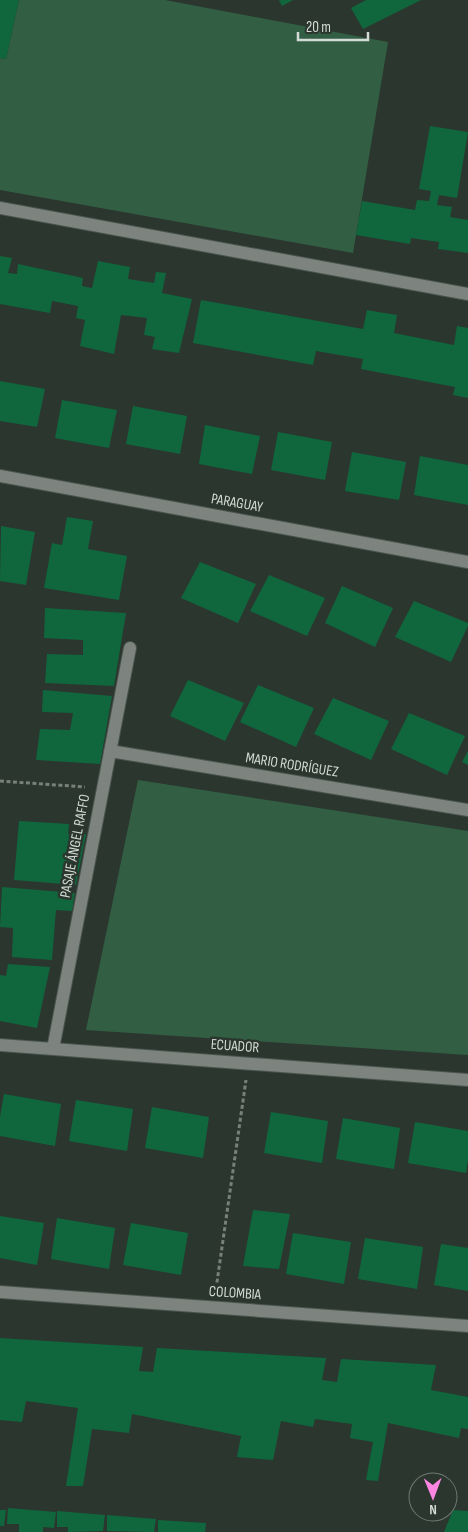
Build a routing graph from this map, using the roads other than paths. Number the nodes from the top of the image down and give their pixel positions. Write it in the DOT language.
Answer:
graph roads {
  1 [pos="0,208"];
  2 [pos="468,294"];
  3 [pos="0,476"];
  4 [pos="468,562"];
  5 [pos="130,648"];
  6 [pos="110,751"];
  7 [pos="468,810"];
  8 [pos="0,1045"];
  9 [pos="54,1049"];
  10 [pos="468,1080"];
  11 [pos="0,1292"];
  12 [pos="468,1326"];
  1 -- 2 [label="street"];
  3 -- 4 [label="street, PARAGUAY"];
  5 -- 6 [label="street, PASAJE ÁNGEL RAFFO"];
  6 -- 7 [label="street, MARIO RODRÍGUEZ"];
  6 -- 9 [label="street, PASAJE ÁNGEL RAFFO"];
  8 -- 9 [label="street, ECUADOR"];
  9 -- 10 [label="street, ECUADOR"];
  11 -- 12 [label="street, COLOMBIA"];
}
